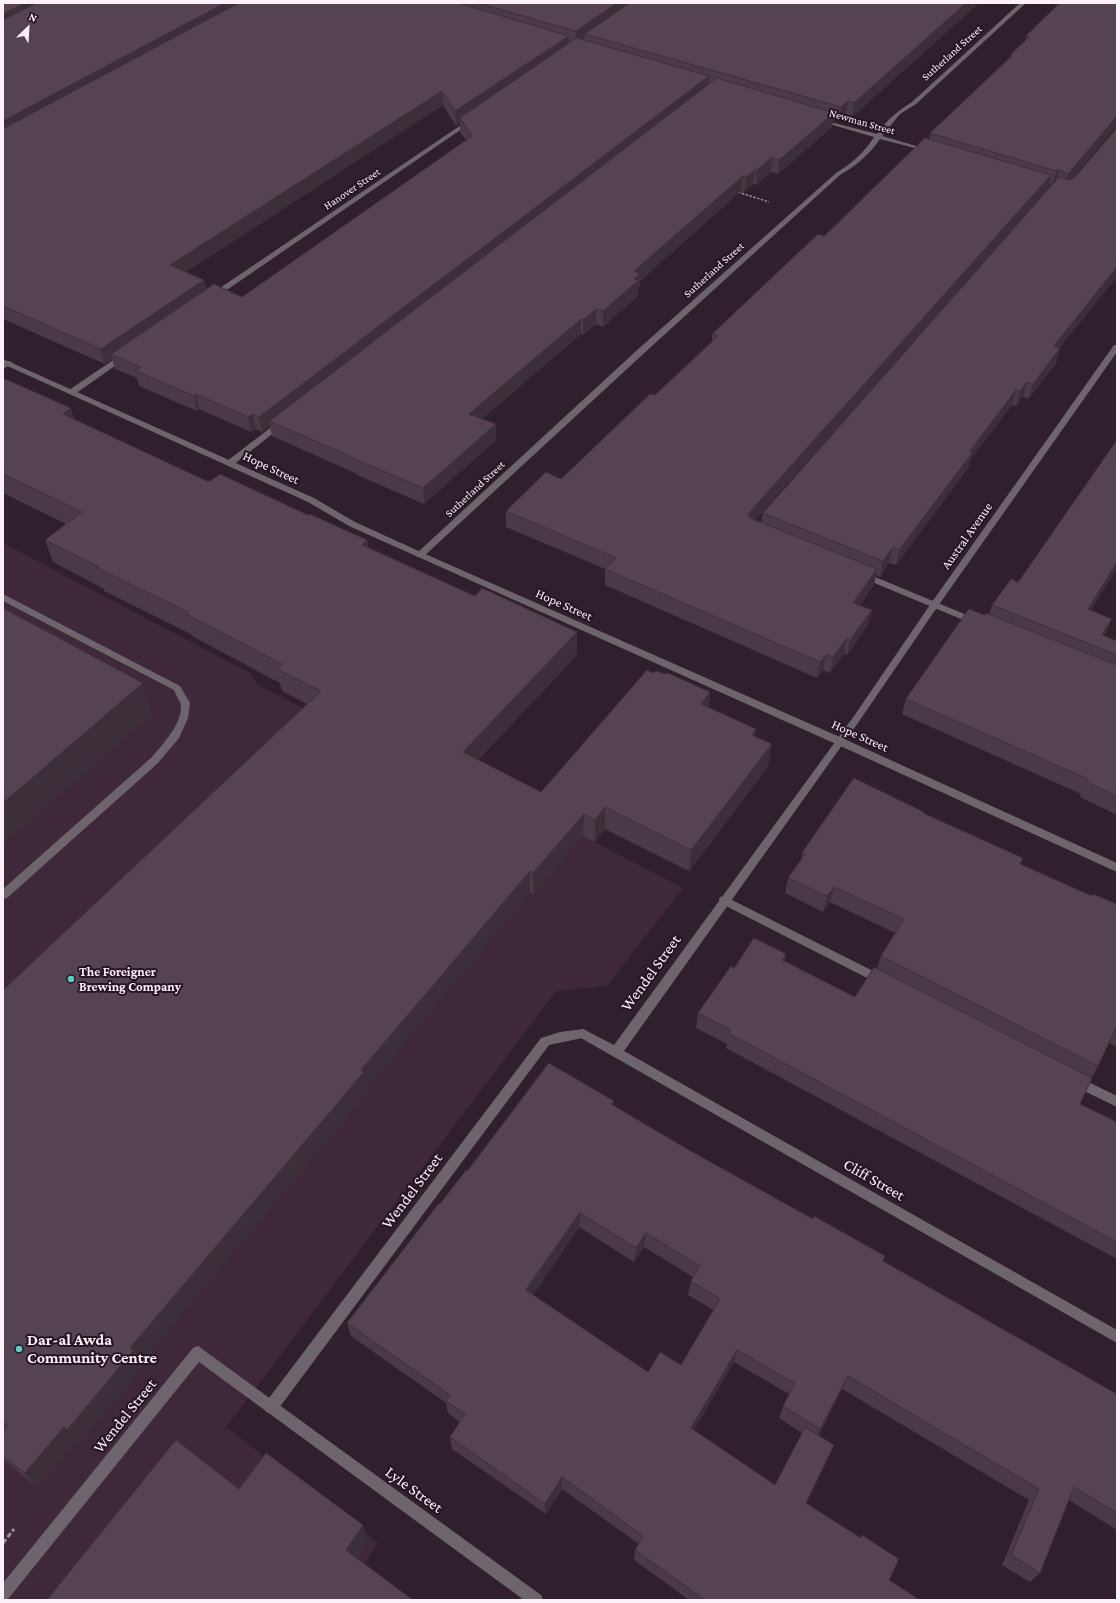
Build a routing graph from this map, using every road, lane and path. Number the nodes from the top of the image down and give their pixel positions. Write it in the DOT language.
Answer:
graph roads {
  1 [pos="1023,3"];
  2 [pos="477,116"];
  3 [pos="817,119"];
  4 [pos="877,137"];
  5 [pos="932,152"];
  6 [pos="735,192"];
  7 [pos="772,203"];
  8 [pos="203,303"];
  9 [pos="1117,347"];
  10 [pos="132,352"];
  11 [pos="5,364"];
  12 [pos="72,392"];
  13 [pos="289,418"];
  14 [pos="230,464"];
  15 [pos="420,555"];
  16 [pos="853,571"];
  17 [pos="3,597"];
  18 [pos="935,604"];
  19 [pos="985,625"];
  20 [pos="839,741"];
  21 [pos="1117,868"];
  22 [pos="3,895"];
  23 [pos="724,900"];
  24 [pos="893,987"];
  25 [pos="616,1052"];
  26 [pos="1068,1077"];
  27 [pos="1117,1102"];
  28 [pos="1117,1336"];
  29 [pos="271,1407"];
  30 [pos="3,1594"];
  31 [pos="536,1600"];
  1 -- 4 [label="street, Sutherland Street"];
  2 -- 8 [label="street, Hanover Street"];
  3 -- 4 [label="street, Newman Street"];
  4 -- 5 [label="street, Newman Street"];
  4 -- 15 [label="street, Sutherland Street"];
  6 -- 7 [label="path"];
  9 -- 18 [label="street, Austral Avenue"];
  10 -- 12 [label="street"];
  11 -- 12 [label="street, Hope Street"];
  12 -- 14 [label="street, Hope Street"];
  13 -- 14 [label="street"];
  14 -- 15 [label="street, Hope Street"];
  15 -- 20 [label="street, Hope Street"];
  16 -- 18 [label="street"];
  17 -- 22 [label="street"];
  18 -- 19 [label="street"];
  18 -- 20 [label="street, Austral Avenue"];
  20 -- 21 [label="street, Hope Street"];
  20 -- 23 [label="street, Wendel Street"];
  23 -- 24 [label="street"];
  23 -- 25 [label="street, Wendel Street"];
  25 -- 28 [label="street, Cliff Street"];
  25 -- 29 [label="street, Wendel Street"];
  26 -- 27 [label="street"];
  29 -- 30 [label="street, Wendel Street"];
  29 -- 31 [label="street, Lyle Street"];
}
